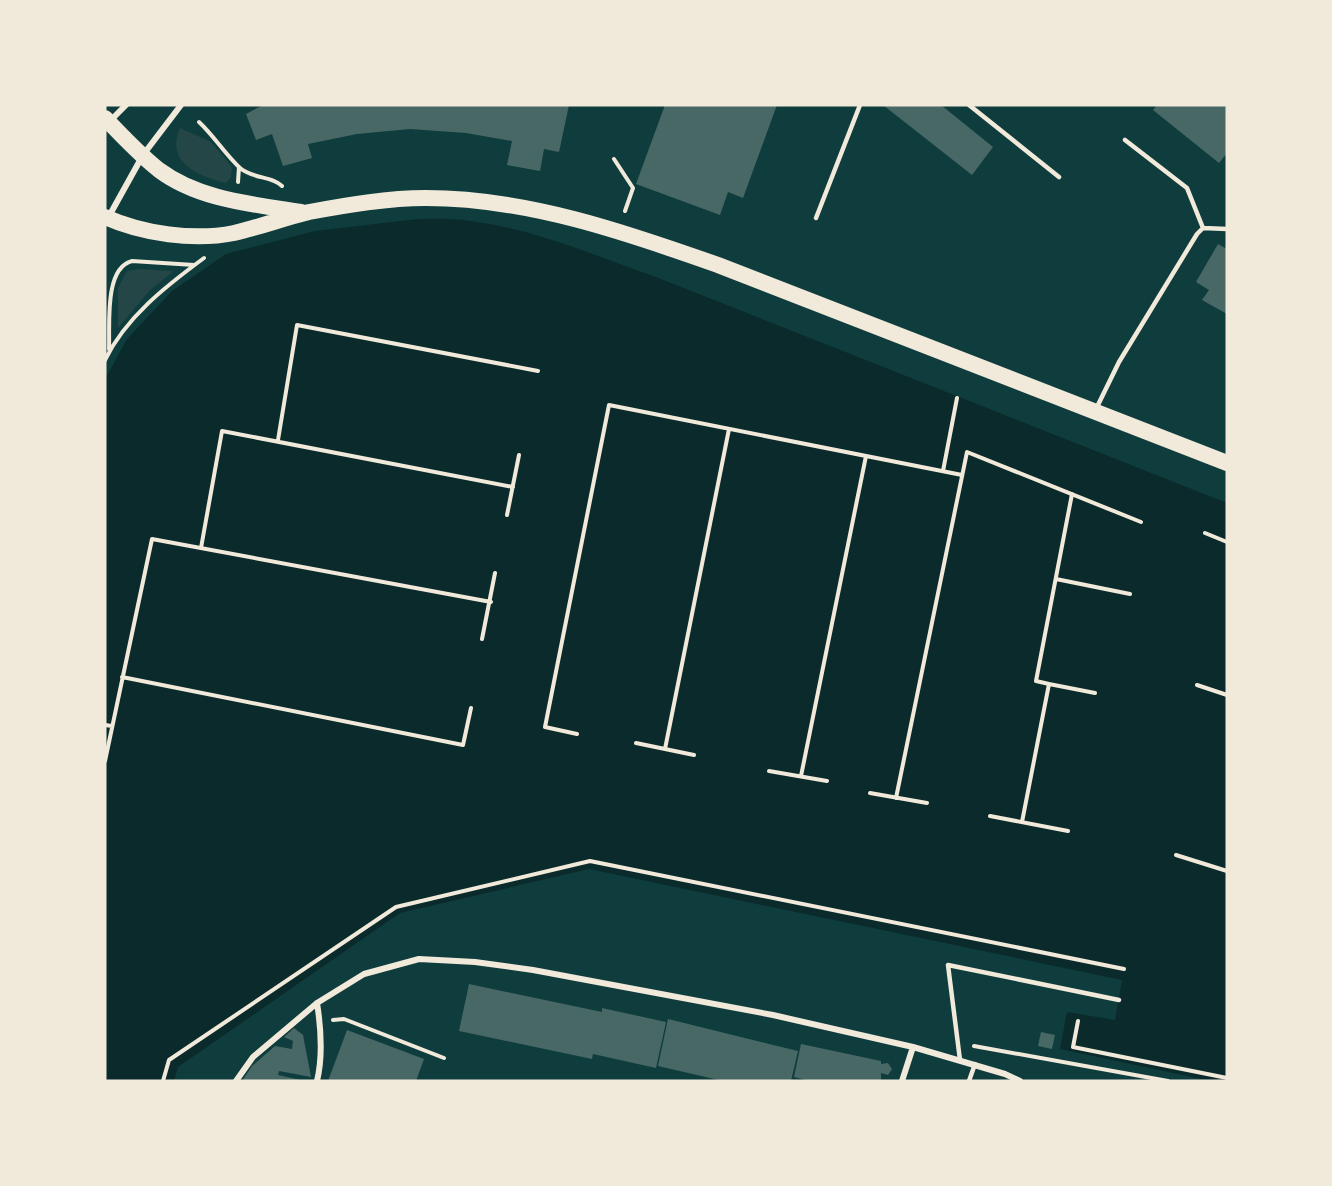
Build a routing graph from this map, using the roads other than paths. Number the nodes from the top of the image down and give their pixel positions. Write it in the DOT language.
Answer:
graph roads {
  1 [pos="126,105"];
  2 [pos="181,105"];
  3 [pos="860,105"];
  4 [pos="969,105"];
  5 [pos="106,122"];
  6 [pos="1125,140"];
  7 [pos="143,155"];
  8 [pos="1059,177"];
  9 [pos="308,213"];
  10 [pos="816,218"];
  11 [pos="106,220"];
  12 [pos="1203,228"];
  13 [pos="1227,229"];
  14 [pos="1095,411"];
  15 [pos="1227,463"];
  16 [pos="1119,1000"];
  17 [pos="317,1003"];
  18 [pos="913,1047"];
  19 [pos="960,1060"];
  20 [pos="975,1064"];
  21 [pos="236,1081"];
  22 [pos="317,1081"];
  23 [pos="902,1081"];
  24 [pos="969,1081"];
  25 [pos="1020,1081"];
  1 -- 5 [label="street"];
  2 -- 7 [label="street"];
  3 -- 10 [label="lane"];
  4 -- 8 [label="lane"];
  5 -- 7 [label="highway"];
  6 -- 12 [label="lane"];
  7 -- 9 [label="highway"];
  7 -- 11 [label="street"];
  9 -- 11 [label="highway"];
  9 -- 14 [label="highway"];
  12 -- 13 [label="lane"];
  12 -- 14 [label="lane"];
  14 -- 15 [label="highway"];
  16 -- 19 [label="lane"];
  17 -- 18 [label="street"];
  17 -- 21 [label="street"];
  17 -- 22 [label="street"];
  18 -- 19 [label="street"];
  18 -- 23 [label="street"];
  19 -- 20 [label="street"];
  20 -- 24 [label="lane"];
  20 -- 25 [label="street"];
}
